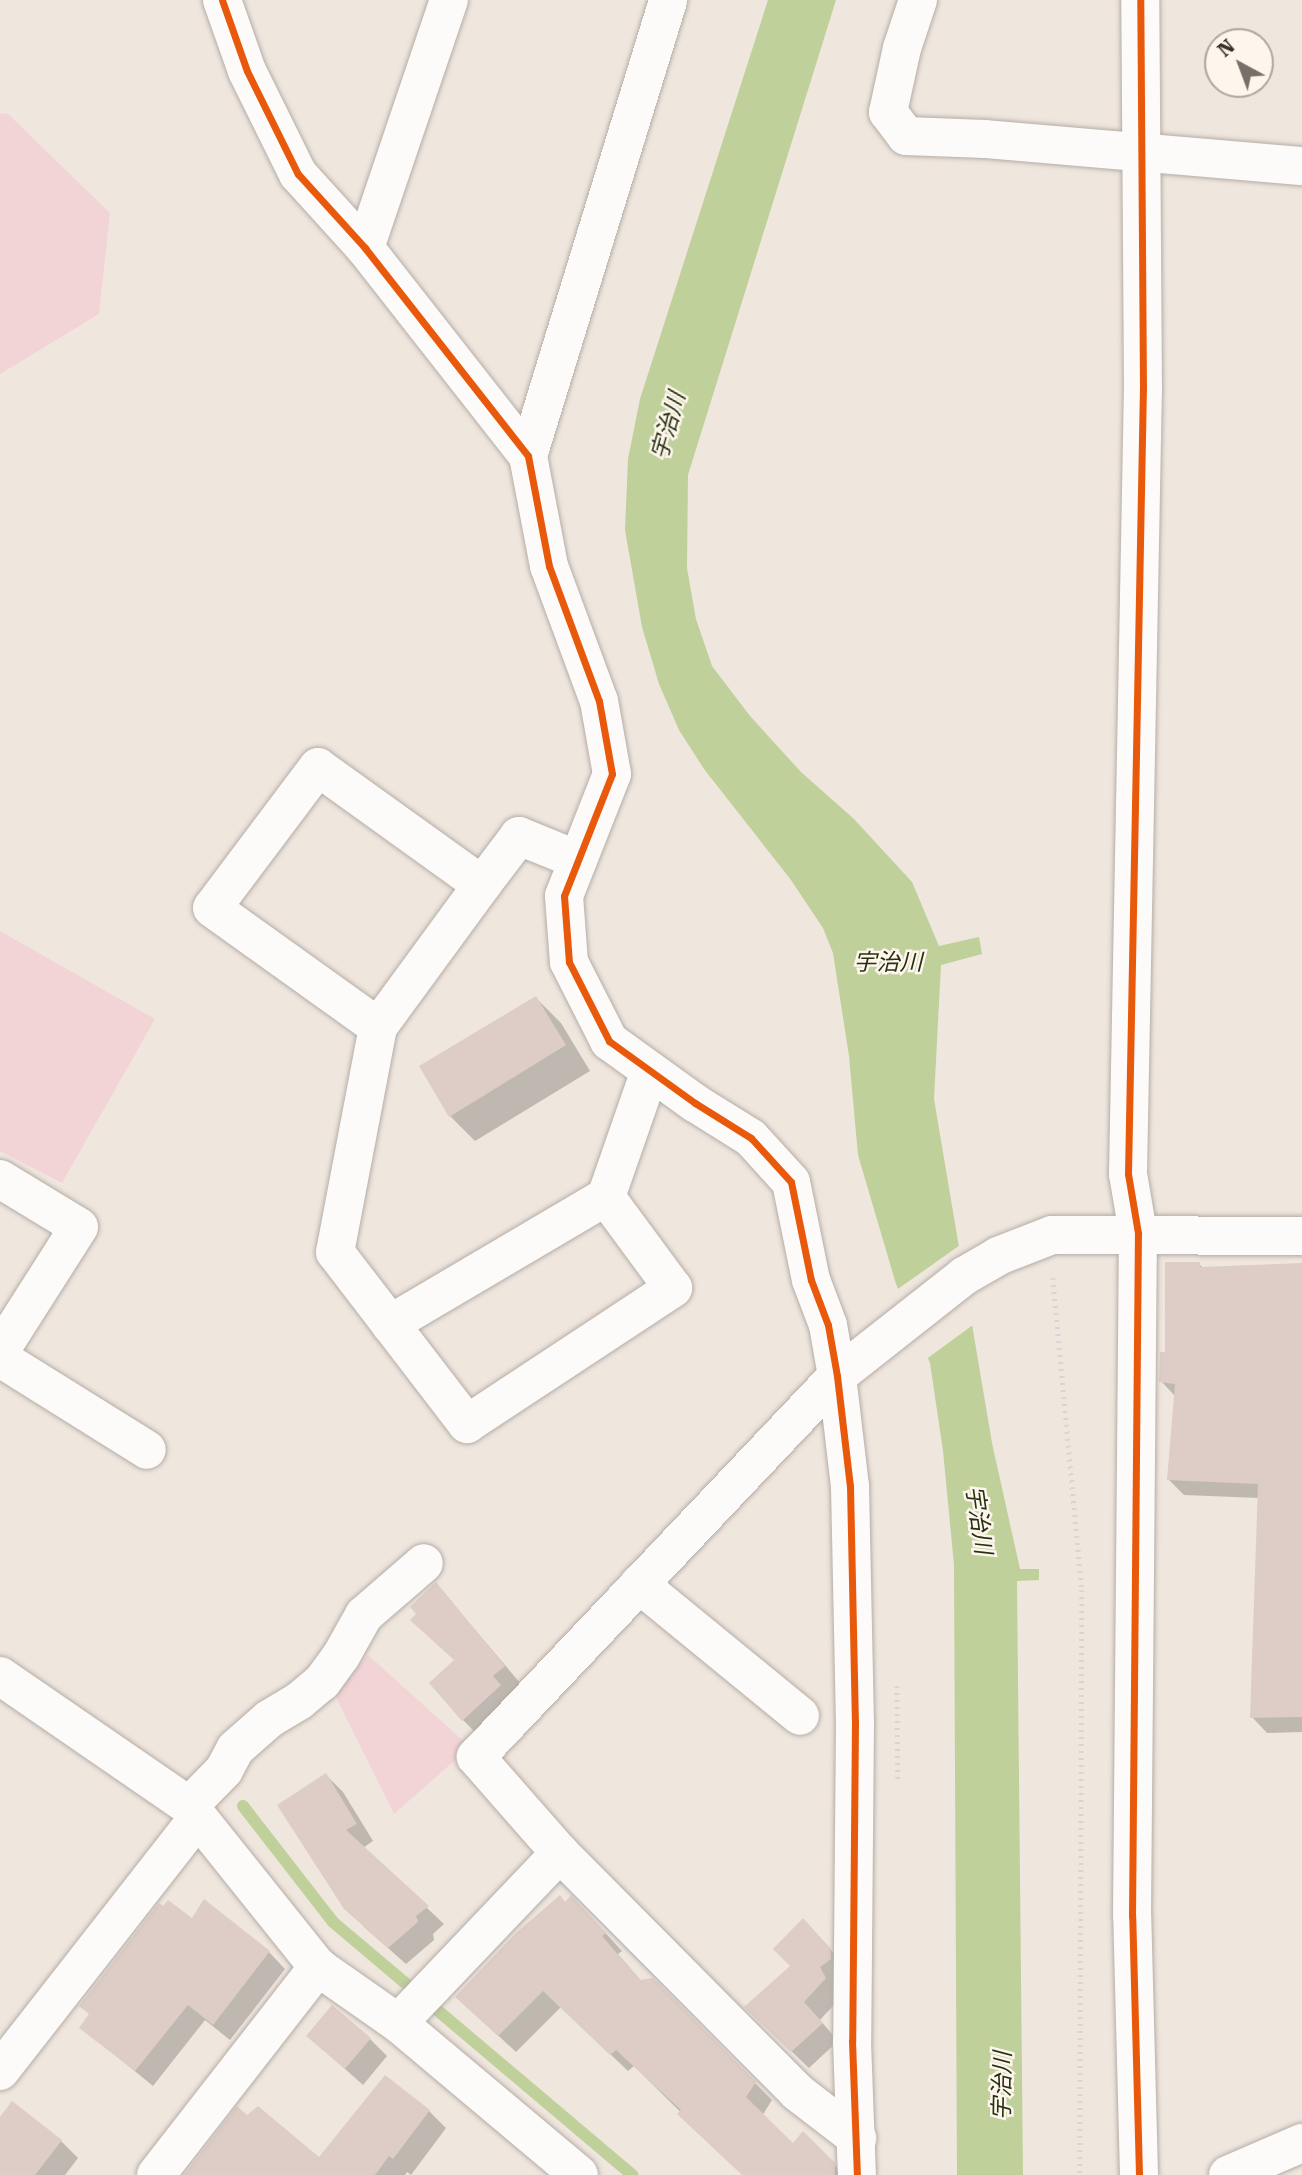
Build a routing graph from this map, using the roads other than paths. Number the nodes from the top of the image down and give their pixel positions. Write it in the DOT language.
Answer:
graph roads {
  1 [pos="222,0"];
  2 [pos="449,0"];
  3 [pos="668,0"];
  4 [pos="918,0"];
  5 [pos="1140,0"];
  6 [pos="1141,152"];
  7 [pos="1302,166"];
  8 [pos="365,248"];
  9 [pos="528,456"];
  10 [pos="578,860"];
  11 [pos="482,884"];
  12 [pos="378,1027"];
  13 [pos="650,1071"];
  14 [pos="0,1180"];
  15 [pos="606,1197"];
  16 [pos="1138,1233"];
  17 [pos="1302,1236"];
  18 [pos="390,1324"];
  19 [pos="2,1346"];
  20 [pos="851,1365"];
  21 [pos="147,1450"];
  22 [pos="424,1563"];
  23 [pos="639,1584"];
  24 [pos="0,1676"];
  25 [pos="800,1716"];
  26 [pos="193,1812"];
  27 [pos="560,1853"];
  28 [pos="318,1967"];
  29 [pos="420,2000"];
  30 [pos="0,2071"];
  31 [pos="1302,2143"];
  32 [pos="857,2157"];
  33 [pos="156,2175"];
  34 [pos="579,2175"];
  35 [pos="1139,2175"];
  36 [pos="1228,2175"];
  1 -- 8 [label="street"];
  2 -- 8 [label="street"];
  3 -- 9 [label="street"];
  4 -- 6 [label="street"];
  5 -- 6 [label="street"];
  6 -- 7 [label="street"];
  6 -- 16 [label="street"];
  8 -- 9 [label="street"];
  9 -- 10 [label="street"];
  10 -- 11 [label="street"];
  10 -- 13 [label="street"];
  11 -- 12 [label="street"];
  11 -- 12 [label="street"];
  12 -- 18 [label="street"];
  13 -- 15 [label="street"];
  13 -- 20 [label="street"];
  14 -- 19 [label="street"];
  15 -- 18 [label="street"];
  15 -- 18 [label="street"];
  16 -- 17 [label="street"];
  16 -- 20 [label="street"];
  16 -- 35 [label="street"];
  19 -- 21 [label="street"];
  20 -- 23 [label="street"];
  20 -- 32 [label="street"];
  22 -- 26 [label="street"];
  23 -- 25 [label="street"];
  23 -- 27 [label="street"];
  24 -- 26 [label="street"];
  26 -- 28 [label="street"];
  26 -- 30 [label="street"];
  27 -- 29 [label="street"];
  27 -- 32 [label="street"];
  28 -- 29 [label="street"];
  28 -- 33 [label="street"];
  29 -- 34 [label="street"];
  31 -- 36 [label="street"];
}
